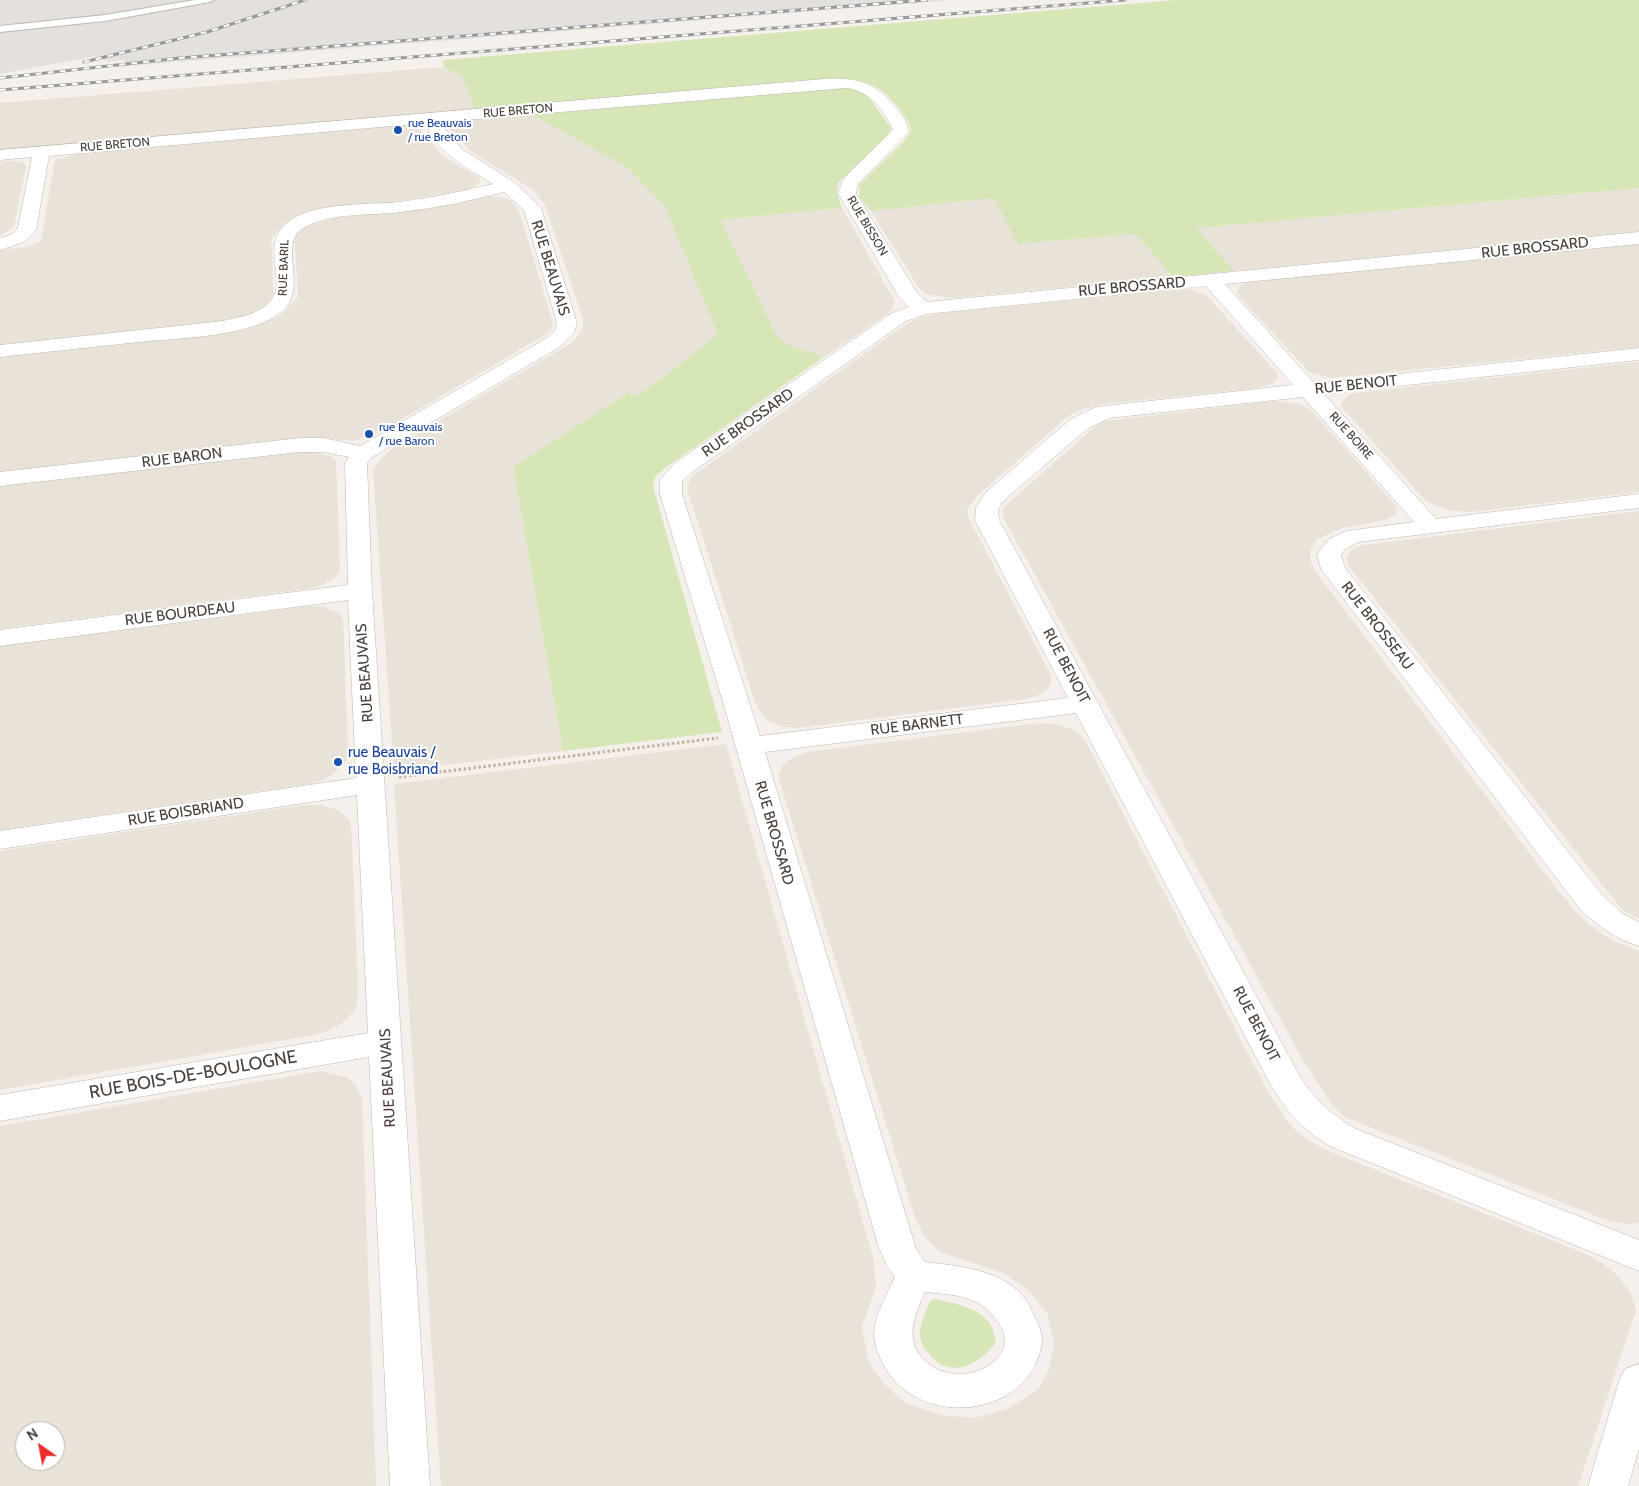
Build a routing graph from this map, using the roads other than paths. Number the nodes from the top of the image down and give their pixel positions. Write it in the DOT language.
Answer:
graph roads {
  1 [pos="210,0"];
  2 [pos="0,29"];
  3 [pos="857,85"];
  4 [pos="433,118"];
  5 [pos="41,152"];
  6 [pos="0,155"];
  7 [pos="508,186"];
  8 [pos="1639,238"];
  9 [pos="0,244"];
  10 [pos="1210,279"];
  11 [pos="923,308"];
  12 [pos="0,351"];
  13 [pos="1639,354"];
  14 [pos="1308,390"];
  15 [pos="363,453"];
  16 [pos="0,479"];
  17 [pos="1639,501"];
  18 [pos="1431,527"];
  19 [pos="360,591"];
  20 [pos="0,638"];
  21 [pos="1086,704"];
  22 [pos="736,742"];
  23 [pos="383,781"];
  24 [pos="0,840"];
  25 [pos="1639,935"];
  26 [pos="386,1042"];
  27 [pos="0,1108"];
  28 [pos="1639,1256"];
  29 [pos="914,1275"];
  30 [pos="1639,1380"];
  31 [pos="410,1486"];
  32 [pos="1608,1486"];
  1 -- 2 [label="lane"];
  3 -- 4 [label="street, RUE BRETON"];
  3 -- 11 [label="street, RUE BISSON"];
  4 -- 5 [label="street, RUE BRETON"];
  4 -- 7 [label="street, RUE BEAUVAIS"];
  5 -- 6 [label="street, RUE BRETON"];
  5 -- 9 [label="street"];
  7 -- 12 [label="street, RUE BARIL"];
  7 -- 15 [label="street, RUE BEAUVAIS"];
  8 -- 10 [label="street, RUE BROSSARD"];
  10 -- 11 [label="street, RUE BROSSARD"];
  10 -- 14 [label="street, RUE BOIRE"];
  11 -- 22 [label="street, RUE BROSSARD"];
  13 -- 14 [label="street, RUE BENOIT"];
  14 -- 18 [label="street, RUE BOIRE"];
  14 -- 21 [label="street, RUE BENOIT"];
  15 -- 16 [label="street, RUE BARON"];
  15 -- 19 [label="street, RUE BEAUVAIS"];
  17 -- 18 [label="street, RUE BROSSEAU"];
  18 -- 25 [label="street, RUE BROSSEAU"];
  19 -- 20 [label="street, RUE BOURDEAU"];
  19 -- 23 [label="street, RUE BEAUVAIS"];
  21 -- 22 [label="street, RUE BARNETT"];
  21 -- 28 [label="street, RUE BENOIT"];
  22 -- 29 [label="street, RUE BROSSARD"];
  23 -- 24 [label="street, RUE BOISBRIAND"];
  23 -- 26 [label="street, RUE BEAUVAIS"];
  26 -- 27 [label="street, RUE BOIS-DE-BOULOGNE"];
  26 -- 31 [label="street, RUE BEAUVAIS"];
  30 -- 32 [label="street"];
}
